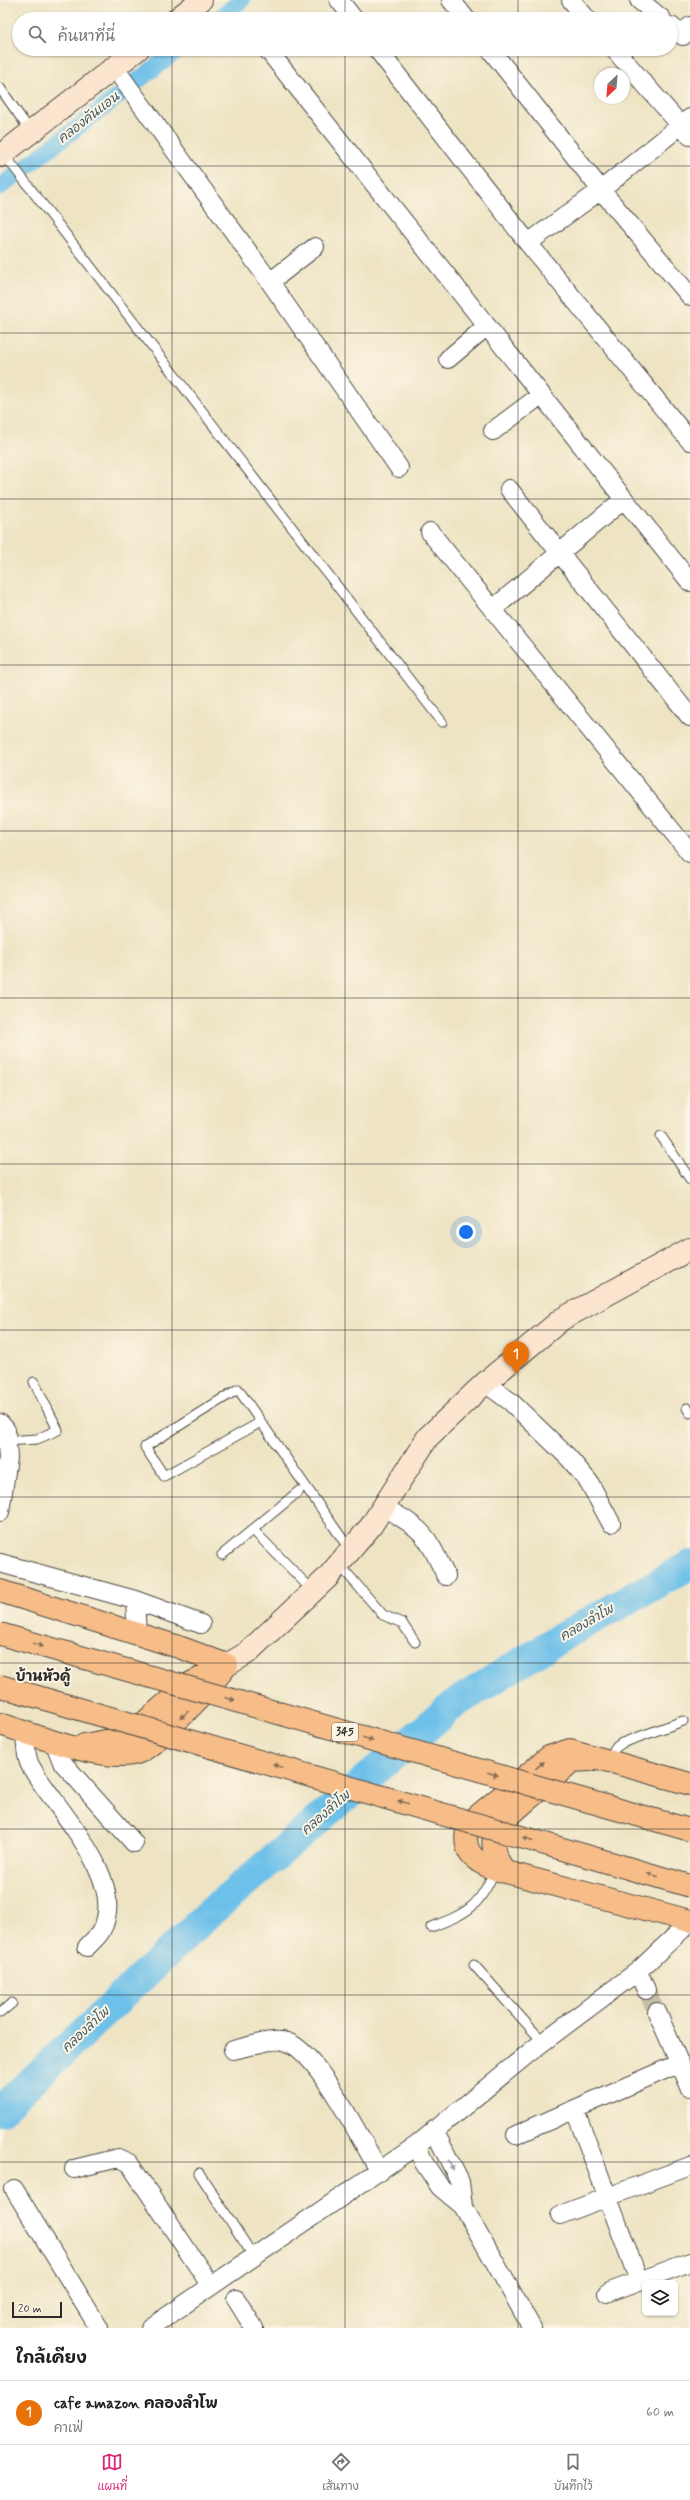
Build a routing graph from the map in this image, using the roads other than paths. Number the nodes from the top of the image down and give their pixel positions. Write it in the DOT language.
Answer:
graph roads {
  1 [pos="201,0"];
  2 [pos="339,0"];
  3 [pos="451,0"];
  4 [pos="571,0"];
  5 [pos="639,0"];
  6 [pos="186,12"];
  7 [pos="348,12"];
  8 [pos="460,12"];
  9 [pos="581,12"];
  10 [pos="654,12"];
  11 [pos="690,26"];
  12 [pos="678,32"];
  13 [pos="133,56"];
  14 [pos="273,56"];
  15 [pos="382,56"];
  16 [pos="496,56"];
  17 [pos="621,56"];
  18 [pos="120,75"];
  19 [pos="0,88"];
  20 [pos="687,127"];
  21 [pos="31,132"];
  22 [pos="2,154"];
  23 [pos="601,190"];
  24 [pos="528,243"];
  25 [pos="315,247"];
  26 [pos="270,282"];
  27 [pos="690,296"];
  28 [pos="487,326"];
  29 [pos="448,359"];
  30 [pos="542,395"];
  31 [pos="494,431"];
  32 [pos="690,442"];
  33 [pos="399,468"];
  34 [pos="509,489"];
  35 [pos="624,499"];
  36 [pos="430,532"];
  37 [pos="560,553"];
  38 [pos="690,582"];
  39 [pos="493,609"];
  40 [pos="690,717"];
  41 [pos="442,722"];
  42 [pos="690,853"];
  43 [pos="661,1136"];
  44 [pos="690,1180"];
  45 [pos="690,1250"];
  46 [pos="34,1382"];
  47 [pos="485,1384"];
  48 [pos="261,1422"];
  49 [pos="0,1423"];
  50 [pos="6,1441"];
  51 [pos="299,1491"];
  52 [pos="383,1507"];
  53 [pos="0,1512"];
  54 [pos="611,1523"];
  55 [pos="253,1530"];
  56 [pos="222,1555"];
  57 [pos="345,1557"];
  58 [pos="0,1563"];
  59 [pos="446,1576"];
  60 [pos="0,1591"];
  61 [pos="313,1591"];
  62 [pos="136,1600"];
  63 [pos="201,1624"];
  64 [pos="0,1634"];
  65 [pos="137,1634"];
  66 [pos="415,1642"];
  67 [pos="227,1665"];
  68 [pos="0,1686"];
  69 [pos="683,1721"];
  70 [pos="0,1724"];
  71 [pos="25,1732"];
  72 [pos="65,1744"];
  73 [pos="605,1760"];
  74 [pos="690,1784"];
  75 [pos="690,1830"];
  76 [pos="134,1843"];
  77 [pos="500,1870"];
  78 [pos="690,1886"];
  79 [pos="690,1921"];
  80 [pos="431,1927"];
  81 [pos="87,1947"];
  82 [pos="474,1965"];
  83 [pos="638,1972"];
  84 [pos="646,1990"];
  85 [pos="12,2003"];
  86 [pos="657,2012"];
  87 [pos="0,2013"];
  88 [pos="543,2042"];
  89 [pos="233,2050"];
  90 [pos="680,2063"];
  91 [pos="690,2087"];
  92 [pos="575,2110"];
  93 [pos="434,2130"];
  94 [pos="516,2135"];
  95 [pos="417,2145"];
  96 [pos="690,2166"];
  97 [pos="74,2169"];
  98 [pos="380,2172"];
  99 [pos="199,2173"];
  100 [pos="14,2189"];
  101 [pos="607,2197"];
  102 [pos="463,2206"];
  103 [pos="560,2215"];
  104 [pos="254,2257"];
  105 [pos="690,2262"];
  106 [pos="639,2281"];
  107 [pos="210,2286"];
  108 [pos="607,2293"];
  109 [pos="236,2299"];
  110 [pos="98,2328"];
  111 [pos="150,2328"];
  112 [pos="254,2328"];
  113 [pos="532,2328"];
  1 -- 6 [label="street"];
  2 -- 7 [label="street"];
  3 -- 8 [label="street"];
  4 -- 9 [label="street"];
  5 -- 10 [label="street"];
  11 -- 12 [label="street"];
  13 -- 18 [label="street"];
  14 -- 28 [label="street"];
  15 -- 24 [label="street"];
  16 -- 23 [label="street"];
  17 -- 20 [label="street"];
  18 -- 21 [label="street"];
  18 -- 26 [label="street"];
  19 -- 21 [label="lane"];
  20 -- 23 [label="street"];
  21 -- 22 [label="street"];
  22 -- 41 [label="lane"];
  23 -- 24 [label="street"];
  23 -- 27 [label="street"];
  24 -- 32 [label="street"];
  25 -- 26 [label="street"];
  26 -- 33 [label="street"];
  28 -- 29 [label="street"];
  28 -- 30 [label="street"];
  30 -- 31 [label="street"];
  30 -- 35 [label="street"];
  34 -- 37 [label="street"];
  35 -- 37 [label="street"];
  35 -- 38 [label="street"];
  36 -- 39 [label="street"];
  37 -- 39 [label="street"];
  37 -- 40 [label="street"];
  39 -- 42 [label="street"];
  43 -- 44 [label="lane"];
  45 -- 47 [label="street"];
  46 -- 50 [label="lane"];
  47 -- 52 [label="street"];
  47 -- 54 [label="street"];
  48 -- 48 [label="lane"];
  48 -- 57 [label="lane"];
  49 -- 50 [label="street"];
  50 -- 53 [label="street"];
  51 -- 55 [label="lane"];
  52 -- 57 [label="street"];
  52 -- 59 [label="street"];
  55 -- 56 [label="lane"];
  55 -- 61 [label="lane"];
  57 -- 61 [label="street"];
  57 -- 66 [label="lane"];
  58 -- 62 [label="street"];
  60 -- 65 [label="main road"];
  61 -- 67 [label="street"];
  62 -- 63 [label="street"];
  62 -- 65 [label="street"];
  64 -- 75 [label="main road, 345, one-way, bridge"];
  65 -- 67 [label="main road"];
  67 -- 72 [label="main road"];
  78 -- 68 [label="main road, one-way, bridge"];
  69 -- 73 [label="lane"];
  70 -- 71 [label="main road"];
  71 -- 72 [label="main road"];
  71 -- 81 [label="street"];
  72 -- 76 [label="street"];
  73 -- 74 [label="main road"];
  73 -- 77 [label="main road"];
  77 -- 79 [label="main road"];
  77 -- 80 [label="lane"];
  79 -- 83 [label="street"];
  82 -- 88 [label="lane"];
  83 -- 84 [label="street"];
  83 -- 88 [label="street"];
  85 -- 87 [label="lane"];
  86 -- 90 [label="street"];
  88 -- 93 [label="street"];
  89 -- 98 [label="street"];
  90 -- 91 [label="street"];
  90 -- 92 [label="street"];
  92 -- 94 [label="street"];
  92 -- 101 [label="street"];
  93 -- 95 [label="street"];
  93 -- 102 [label="street, one-way"];
  95 -- 98 [label="street"];
  95 -- 102 [label="street"];
  96 -- 101 [label="street"];
  97 -- 107 [label="street"];
  98 -- 104 [label="street"];
  99 -- 104 [label="lane"];
  100 -- 110 [label="street"];
  101 -- 103 [label="street"];
  101 -- 106 [label="street"];
  102 -- 113 [label="street"];
  104 -- 107 [label="street"];
  105 -- 106 [label="street"];
  106 -- 108 [label="street"];
  107 -- 111 [label="street"];
  109 -- 112 [label="street"];
}
